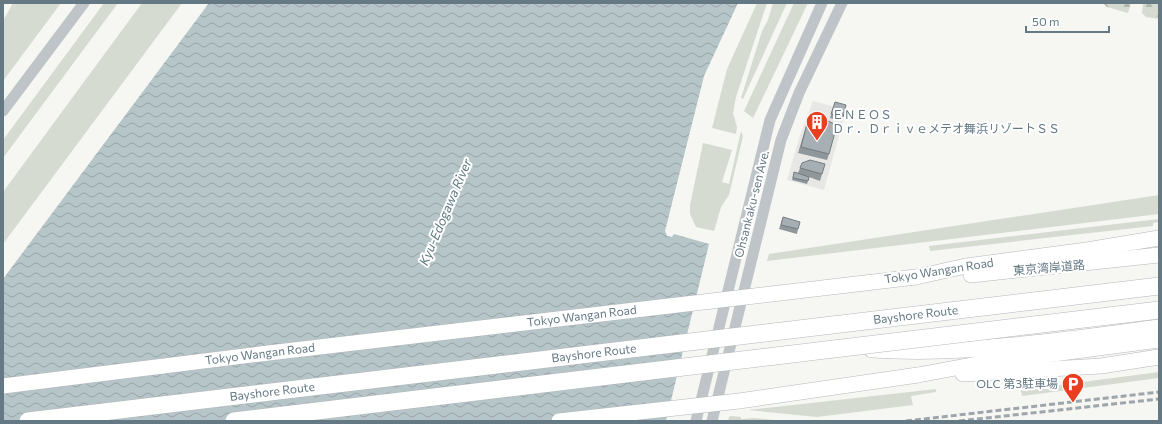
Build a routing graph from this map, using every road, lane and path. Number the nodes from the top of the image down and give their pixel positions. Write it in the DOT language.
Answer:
graph roads {
  1 [pos="84,3"];
  2 [pos="822,3"];
  3 [pos="842,3"];
  4 [pos="3,111"];
  5 [pos="1153,239"];
  6 [pos="1159,255"];
  7 [pos="916,277"];
  8 [pos="1159,286"];
  9 [pos="1159,310"];
  10 [pos="1159,328"];
  11 [pos="1159,340"];
  12 [pos="853,347"];
  13 [pos="1159,357"];
  14 [pos="918,375"];
  15 [pos="3,386"];
  16 [pos="28,421"];
  17 [pos="234,421"];
  18 [pos="559,421"];
  19 [pos="696,421"];
  20 [pos="712,421"];
  1 -- 4 [label="street"];
  2 -- 19 [label="street, Ohsankaku-sen Ave."];
  3 -- 20 [label="street, Ohsankaku-sen Ave."];
  5 -- 7 [label="highway, Tokyo Wangan Road"];
  6 -- 7 [label="highway, 東京湾岸道路"];
  7 -- 15 [label="highway, Tokyo Wangan Road, bridge"];
  8 -- 16 [label="highway, Bayshore Route, bridge"];
  9 -- 12 [label="highway, Bayshore Route, bridge"];
  10 -- 12 [label="highway, bridge"];
  11 -- 14 [label="highway"];
  12 -- 17 [label="highway, Bayshore Route, bridge"];
  13 -- 14 [label="highway"];
  14 -- 18 [label="highway, bridge"];
}
